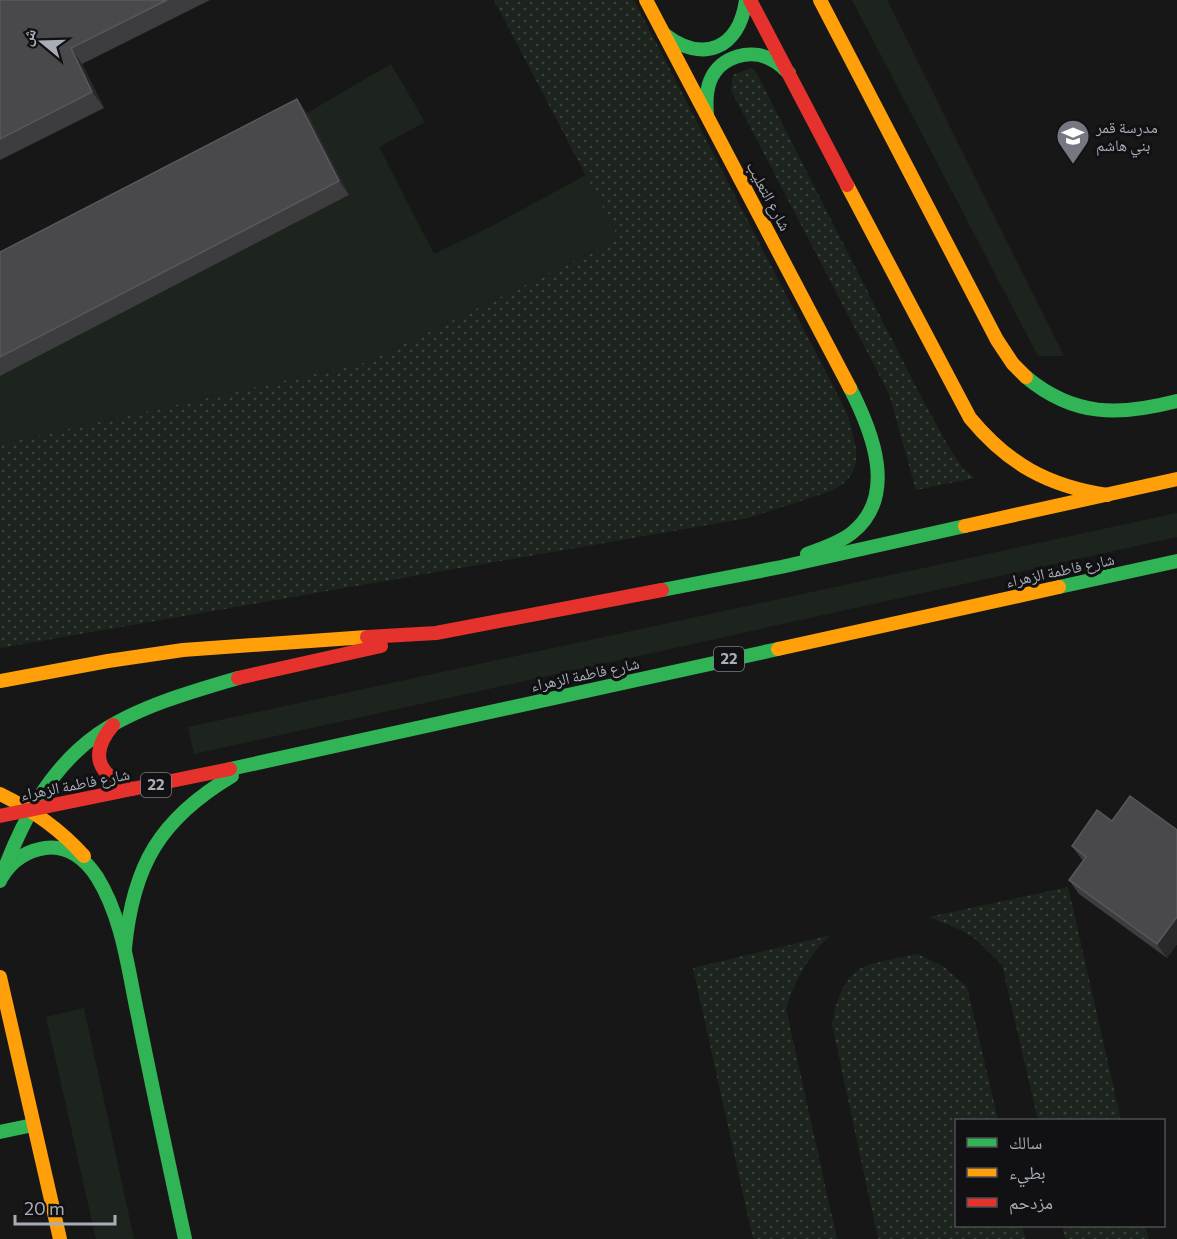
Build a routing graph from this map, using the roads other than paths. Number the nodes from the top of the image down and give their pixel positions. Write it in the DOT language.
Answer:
graph roads {
  1 [pos="646,0"];
  2 [pos="748,0"];
  3 [pos="820,0"];
  4 [pos="664,34"];
  5 [pos="789,73"];
  6 [pos="707,114"];
  7 [pos="1177,401"];
  8 [pos="1177,479"];
  9 [pos="1107,495"];
  10 [pos="1177,561"];
  11 [pos="781,567"];
  12 [pos="436,633"];
  13 [pos="0,681"];
  14 [pos="113,725"];
  15 [pos="281,758"];
  16 [pos="132,789"];
  17 [pos="0,794"];
  18 [pos="31,810"];
  19 [pos="0,816"];
  20 [pos="98,878"];
  21 [pos="1,880"];
  22 [pos="125,948"];
  23 [pos="0,981"];
  24 [pos="33,1125"];
  25 [pos="0,1132"];
  26 [pos="60,1239"];
  27 [pos="185,1239"];
  1 -- 4 [label="main road, شارع التعليب"];
  2 -- 4 [label="main road"];
  2 -- 5 [label="main road"];
  3 -- 7 [label="main road"];
  4 -- 6 [label="main road, شارع التعليب"];
  5 -- 6 [label="main road"];
  5 -- 9 [label="main road"];
  6 -- 11 [label="main road, شارع التعليب"];
  8 -- 9 [label="main road"];
  9 -- 11 [label="main road"];
  10 -- 15 [label="main road, شارع فاطمة الزهراء / 22"];
  11 -- 12 [label="main road"];
  12 -- 13 [label="main road"];
  12 -- 14 [label="main road"];
  14 -- 16 [label="main road"];
  14 -- 18 [label="main road"];
  15 -- 16 [label="main road, شارع فاطمة الزهراء / 22"];
  15 -- 22 [label="main road"];
  16 -- 18 [label="main road, شارع فاطمة الزهراء / 22"];
  17 -- 18 [label="main road"];
  18 -- 19 [label="main road, شارع فاطمة الزهراء / 22"];
  18 -- 20 [label="main road"];
  18 -- 21 [label="main road"];
  20 -- 21 [label="main road"];
  20 -- 22 [label="main road"];
  22 -- 27 [label="main road"];
  23 -- 24 [label="main road"];
  24 -- 25 [label="main road"];
  24 -- 26 [label="main road"];
}
